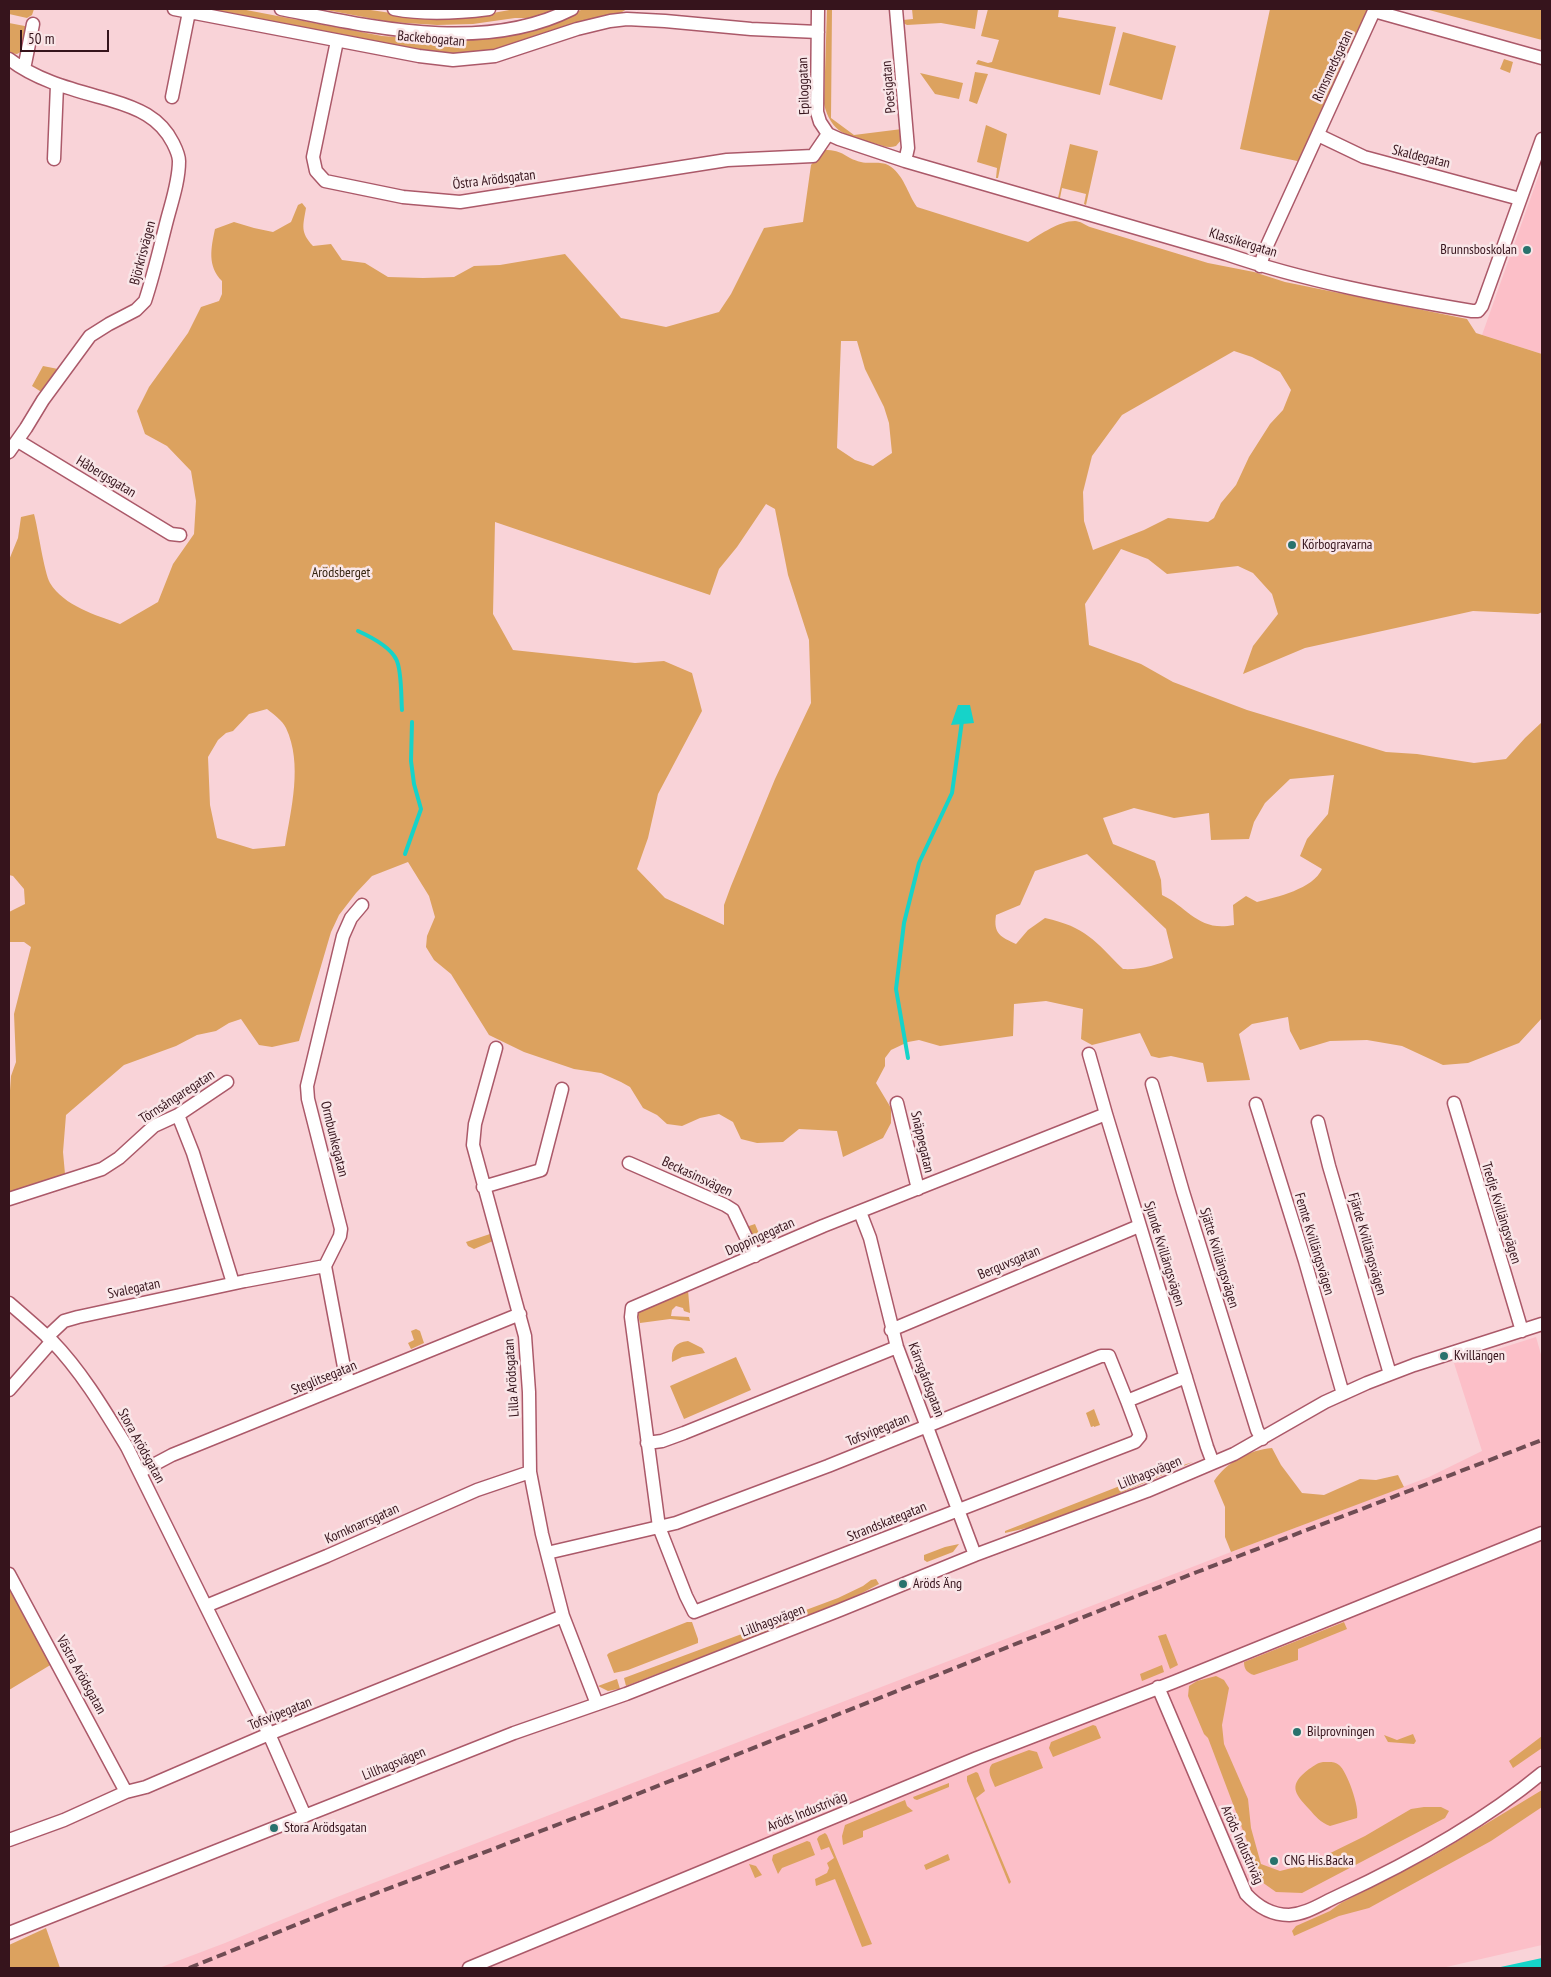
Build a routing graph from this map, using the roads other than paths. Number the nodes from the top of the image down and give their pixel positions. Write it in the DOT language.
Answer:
graph roads {
  1 [pos="174,9"];
  2 [pos="281,9"];
  3 [pos="394,9"];
  4 [pos="488,9"];
  5 [pos="572,9"];
  6 [pos="818,9"];
  7 [pos="896,9"];
  8 [pos="189,12"];
  9 [pos="33,24"];
  10 [pos="818,32"];
  11 [pos="337,41"];
  12 [pos="1542,58"];
  13 [pos="9,59"];
  14 [pos="24,69"];
  15 [pos="57,85"];
  16 [pos="172,97"];
  17 [pos="828,134"];
  18 [pos="1318,135"];
  19 [pos="1542,139"];
  20 [pos="54,158"];
  21 [pos="905,161"];
  22 [pos="1520,199"];
  23 [pos="1260,266"];
  24 [pos="18,441"];
  25 [pos="9,452"];
  26 [pos="180,535"];
  27 [pos="362,905"];
  28 [pos="496,1048"];
  29 [pos="1089,1054"];
  30 [pos="227,1082"];
  31 [pos="1152,1084"];
  32 [pos="562,1089"];
  33 [pos="897,1103"];
  34 [pos="1454,1103"];
  35 [pos="1256,1104"];
  36 [pos="1106,1114"];
  37 [pos="178,1115"];
  38 [pos="1318,1122"];
  39 [pos="628,1163"];
  40 [pos="483,1187"];
  41 [pos="918,1189"];
  42 [pos="9,1199"];
  43 [pos="860,1212"];
  44 [pos="1139,1226"];
  45 [pos="755,1256"];
  46 [pos="324,1266"];
  47 [pos="233,1284"];
  48 [pos="9,1303"];
  49 [pos="520,1314"];
  50 [pos="1542,1324"];
  51 [pos="891,1330"];
  52 [pos="1522,1331"];
  53 [pos="49,1339"];
  54 [pos="897,1347"];
  55 [pos="1390,1374"];
  56 [pos="1186,1377"];
  57 [pos="350,1383"];
  58 [pos="9,1390"];
  59 [pos="1342,1394"];
  60 [pos="1127,1401"];
  61 [pos="928,1426"];
  62 [pos="1262,1439"];
  63 [pos="647,1443"];
  64 [pos="1214,1463"];
  65 [pos="140,1472"];
  66 [pos="530,1472"];
  67 [pos="960,1510"];
  68 [pos="658,1527"];
  69 [pos="1542,1533"];
  70 [pos="547,1552"];
  71 [pos="976,1555"];
  72 [pos="9,1574"];
  73 [pos="206,1606"];
  74 [pos="563,1616"];
  75 [pos="1158,1687"];
  76 [pos="597,1704"];
  77 [pos="269,1734"];
  78 [pos="1542,1773"];
  79 [pos="126,1792"];
  80 [pos="305,1816"];
  81 [pos="9,1840"];
  82 [pos="9,1933"];
  83 [pos="469,1968"];
  1 -- 8 [label="street, Backebogatan"];
  2 -- 5 [label="street"];
  3 -- 4 [label="street"];
  6 -- 10 [label="street, Epiloggatan"];
  7 -- 21 [label="street, Poesigatan"];
  8 -- 11 [label="street, Backebogatan"];
  8 -- 16 [label="street"];
  9 -- 14 [label="street"];
  10 -- 11 [label="street, Backebogatan"];
  10 -- 17 [label="street, Epiloggatan"];
  11 -- 17 [label="street, Östra Arödsgatan"];
  12 -- 18 [label="street, Rimsmedsgatan"];
  13 -- 14 [label="street, Björkrisvägen"];
  14 -- 15 [label="street, Björkrisvägen"];
  15 -- 20 [label="street"];
  15 -- 24 [label="street, Björkrisvägen"];
  17 -- 21 [label="street, Klassikergatan"];
  18 -- 22 [label="street, Skaldegatan"];
  18 -- 23 [label="street, Rimsmedsgatan"];
  19 -- 22 [label="street, Klassikergatan"];
  21 -- 23 [label="street, Klassikergatan"];
  22 -- 23 [label="street, Klassikergatan"];
  24 -- 25 [label="street, Björkrisvägen"];
  24 -- 26 [label="street, Håbergsgatan"];
  27 -- 46 [label="street, Ormbunkegatan"];
  28 -- 40 [label="street, Lilla Arödsgatan"];
  29 -- 36 [label="street, Sjunde Kvillängsvägen"];
  30 -- 37 [label="street, Törnsångaregatan"];
  31 -- 62 [label="street, Sjätte Kvillängsvägen"];
  32 -- 40 [label="street"];
  33 -- 41 [label="street, Snäppegatan"];
  34 -- 52 [label="street, Tredje Kvillängsvägen"];
  35 -- 59 [label="street, Femte Kvillängsvägen"];
  36 -- 41 [label="street, Doppingegatan"];
  36 -- 44 [label="street, Sjunde Kvillängsvägen"];
  37 -- 42 [label="street, Törnsångaregatan"];
  37 -- 47 [label="street"];
  38 -- 55 [label="street, Fjärde Kvillängsvägen"];
  39 -- 45 [label="street, Beckasinsvägen"];
  40 -- 49 [label="street, Lilla Arödsgatan"];
  41 -- 43 [label="street, Doppingegatan"];
  43 -- 45 [label="street, Doppingegatan"];
  43 -- 51 [label="street, Kärrsgårdsgatan"];
  44 -- 51 [label="street, Berguvsgatan"];
  44 -- 56 [label="street, Sjunde Kvillängsvägen"];
  45 -- 63 [label="street, Doppingegatan"];
  46 -- 47 [label="street, Svalegatan"];
  46 -- 57 [label="street"];
  47 -- 53 [label="street, Svalegatan"];
  48 -- 53 [label="street, Stora Arödsgatan"];
  49 -- 57 [label="street, Steglitsegatan"];
  49 -- 66 [label="street, Lilla Arödsgatan"];
  50 -- 52 [label="street, Lillhagsvägen"];
  51 -- 54 [label="street, Kärrsgårdsgatan"];
  52 -- 55 [label="street, Lillhagsvägen"];
  53 -- 58 [label="street, Svalegatan"];
  53 -- 65 [label="street, Stora Arödsgatan"];
  54 -- 61 [label="street, Kärrsgårdsgatan"];
  54 -- 63 [label="street"];
  55 -- 59 [label="street, Lillhagsvägen"];
  56 -- 60 [label="street"];
  56 -- 64 [label="street, Sjunde Kvillängsvägen"];
  57 -- 65 [label="street, Steglitsegatan"];
  59 -- 62 [label="street, Lillhagsvägen"];
  60 -- 61 [label="street, Tofsvipegatan"];
  60 -- 67 [label="street, Strandskategatan"];
  61 -- 67 [label="street, Kärrsgårdsgatan"];
  61 -- 68 [label="street, Tofsvipegatan"];
  62 -- 64 [label="street, Lillhagsvägen"];
  63 -- 68 [label="street, Doppingegatan"];
  64 -- 71 [label="street, Lillhagsvägen"];
  65 -- 73 [label="street, Stora Arödsgatan"];
  66 -- 70 [label="street, Lilla Arödsgatan"];
  66 -- 73 [label="street, Kornknarrsgatan"];
  67 -- 68 [label="street, Strandskategatan"];
  67 -- 71 [label="street, Kärrsgårdsgatan"];
  68 -- 70 [label="street, Tofsvipegatan"];
  69 -- 75 [label="street, Aröds Industriväg"];
  70 -- 74 [label="street, Lilla Arödsgatan"];
  71 -- 76 [label="street, Lillhagsvägen"];
  72 -- 79 [label="street, Västra Arödsgatan"];
  73 -- 77 [label="street, Stora Arödsgatan"];
  74 -- 76 [label="street, Lilla Arödsgatan"];
  74 -- 77 [label="street, Tofsvipegatan"];
  75 -- 78 [label="street, Aröds Industriväg"];
  75 -- 83 [label="street, Aröds Industriväg"];
  76 -- 80 [label="street, Lillhagsvägen"];
  77 -- 79 [label="street, Tofsvipegatan"];
  77 -- 80 [label="street, Stora Arödsgatan"];
  79 -- 81 [label="street, Tofsvipegatan"];
  80 -- 82 [label="street, Lillhagsvägen"];
}
